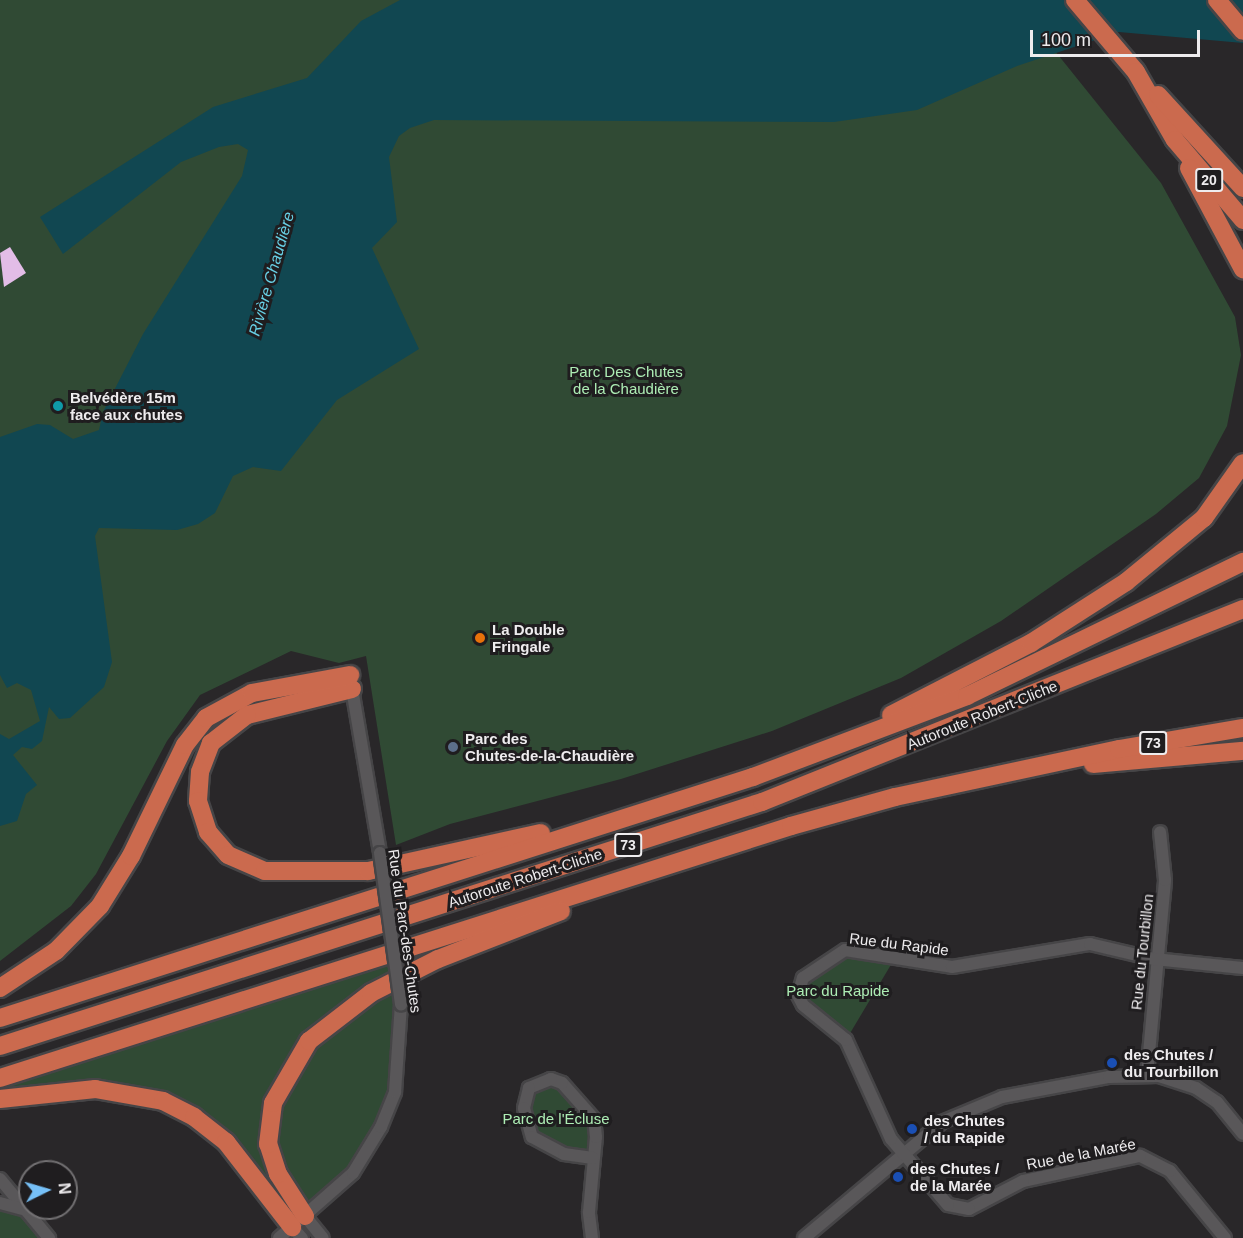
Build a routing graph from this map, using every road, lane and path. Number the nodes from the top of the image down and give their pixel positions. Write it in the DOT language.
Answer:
graph roads {
  1 [pos="1076,0"];
  2 [pos="1217,0"];
  3 [pos="1243,30"];
  4 [pos="1136,72"];
  5 [pos="1175,140"];
  6 [pos="1243,188"];
  7 [pos="1243,220"];
  8 [pos="1243,269"];
  9 [pos="1243,463"];
  10 [pos="1243,562"];
  11 [pos="1243,609"];
  12 [pos="351,682"];
  13 [pos="1243,728"];
  14 [pos="843,741"];
  15 [pos="1243,751"];
  16 [pos="1064,764"];
  17 [pos="600,827"];
  18 [pos="1160,832"];
  19 [pos="656,869"];
  20 [pos="1154,959"];
  21 [pos="1243,968"];
  22 [pos="0,988"];
  23 [pos="0,1018"];
  24 [pos="0,1046"];
  25 [pos="1147,1075"];
  26 [pos="0,1078"];
  27 [pos="0,1099"];
  28 [pos="1243,1134"];
  29 [pos="902,1153"];
  30 [pos="593,1158"];
  31 [pos="0,1179"];
  32 [pos="18,1200"];
  33 [pos="0,1203"];
  34 [pos="18,1208"];
  35 [pos="34,1220"];
  36 [pos="295,1230"];
  37 [pos="49,1238"];
  38 [pos="323,1238"];
  39 [pos="592,1238"];
  40 [pos="804,1238"];
  41 [pos="1225,1238"];
  1 -- 4 [label="highway, 20"];
  2 -- 3 [label="highway"];
  4 -- 5 [label="highway, 20"];
  4 -- 6 [label="highway"];
  5 -- 7 [label="highway, 20"];
  5 -- 8 [label="highway"];
  9 -- 14 [label="highway"];
  10 -- 14 [label="highway"];
  11 -- 24 [label="highway, Autoroute Robert-Cliche / 73"];
  12 -- 17 [label="highway"];
  12 -- 22 [label="highway"];
  12 -- 36 [label="street, Rue du Parc-des-Chutes, bridge"];
  13 -- 16 [label="highway, Autoroute Robert-Cliche / 73"];
  14 -- 17 [label="highway"];
  15 -- 16 [label="highway"];
  16 -- 19 [label="highway, Autoroute Robert-Cliche / 73"];
  17 -- 23 [label="highway"];
  18 -- 20 [label="street, Rue du Tourbillon"];
  19 -- 26 [label="highway, Autoroute Robert-Cliche / 73"];
  19 -- 36 [label="highway"];
  20 -- 21 [label="street, Rue du Rapide"];
  20 -- 25 [label="street, Rue du Tourbillon"];
  20 -- 29 [label="street, Rue du Rapide"];
  25 -- 28 [label="street"];
  25 -- 29 [label="street"];
  27 -- 36 [label="highway"];
  29 -- 40 [label="street"];
  29 -- 41 [label="street, Rue de la Marée"];
  30 -- 30 [label="street"];
  30 -- 39 [label="street"];
  31 -- 32 [label="street"];
  33 -- 34 [label="street"];
  35 -- 37 [label="street"];
  36 -- 38 [label="street"];
}
